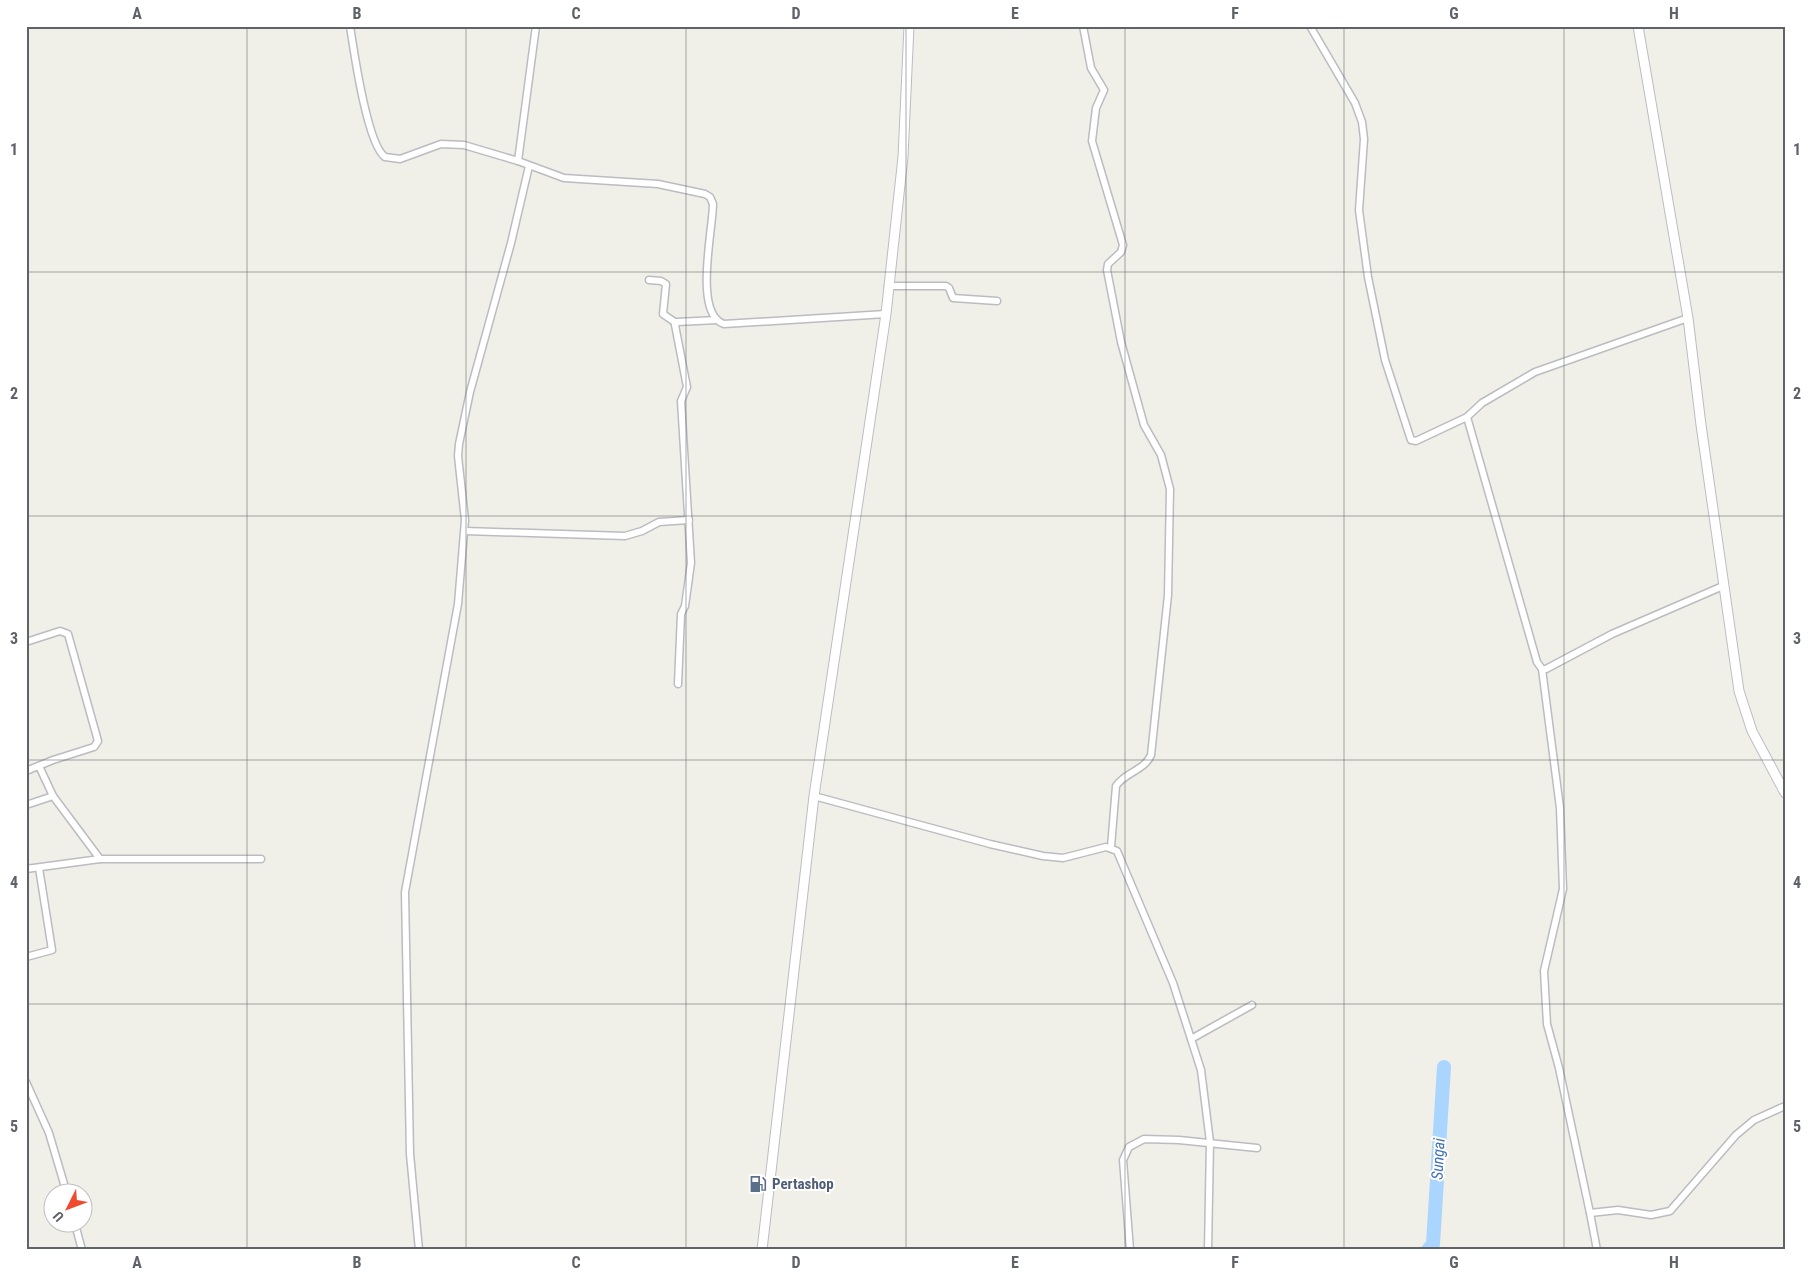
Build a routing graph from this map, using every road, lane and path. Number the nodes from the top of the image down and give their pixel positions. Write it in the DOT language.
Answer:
graph roads {
  1 [pos="350,26"];
  2 [pos="536,26"];
  3 [pos="909,26"];
  4 [pos="1083,26"];
  5 [pos="1310,26"];
  6 [pos="1638,26"];
  7 [pos="518,161"];
  8 [pos="529,166"];
  9 [pos="649,280"];
  10 [pos="888,286"];
  11 [pos="996,301"];
  12 [pos="886,314"];
  13 [pos="1688,318"];
  14 [pos="717,320"];
  15 [pos="676,324"];
  16 [pos="1467,417"];
  17 [pos="689,520"];
  18 [pos="465,531"];
  19 [pos="1723,586"];
  20 [pos="26,642"];
  21 [pos="1542,669"];
  22 [pos="678,684"];
  23 [pos="39,766"];
  24 [pos="26,771"];
  25 [pos="1785,793"];
  26 [pos="52,796"];
  27 [pos="814,796"];
  28 [pos="26,805"];
  29 [pos="1111,847"];
  30 [pos="100,859"];
  31 [pos="261,859"];
  32 [pos="39,868"];
  33 [pos="26,869"];
  34 [pos="26,957"];
  35 [pos="1252,1005"];
  36 [pos="1191,1039"];
  37 [pos="26,1082"];
  38 [pos="1785,1106"];
  39 [pos="1210,1142"];
  40 [pos="1258,1148"];
  41 [pos="64,1184"];
  42 [pos="1590,1214"];
  43 [pos="78,1234"];
  44 [pos="82,1250"];
  45 [pos="418,1250"];
  46 [pos="762,1250"];
  47 [pos="1130,1250"];
  48 [pos="1208,1250"];
  49 [pos="1597,1250"];
  1 -- 7 [label="street"];
  2 -- 7 [label="street"];
  3 -- 10 [label="street"];
  4 -- 29 [label="street"];
  5 -- 16 [label="street"];
  6 -- 13 [label="street"];
  7 -- 8 [label="street"];
  8 -- 14 [label="street"];
  8 -- 18 [label="street"];
  9 -- 15 [label="street"];
  10 -- 11 [label="street"];
  10 -- 12 [label="street"];
  12 -- 14 [label="street"];
  12 -- 27 [label="street"];
  13 -- 16 [label="street"];
  13 -- 19 [label="street"];
  14 -- 15 [label="street"];
  15 -- 17 [label="street"];
  16 -- 21 [label="street"];
  17 -- 18 [label="street"];
  17 -- 22 [label="street"];
  18 -- 45 [label="street"];
  19 -- 21 [label="street"];
  19 -- 25 [label="street"];
  20 -- 23 [label="street"];
  21 -- 42 [label="street"];
  23 -- 24 [label="street"];
  23 -- 26 [label="street"];
  26 -- 28 [label="street"];
  26 -- 30 [label="street"];
  27 -- 29 [label="street"];
  27 -- 46 [label="street"];
  29 -- 36 [label="street"];
  30 -- 31 [label="street"];
  30 -- 32 [label="street"];
  32 -- 33 [label="street"];
  32 -- 34 [label="street"];
  35 -- 36 [label="street"];
  36 -- 39 [label="street"];
  37 -- 41 [label="street"];
  38 -- 42 [label="street"];
  39 -- 40 [label="street"];
  39 -- 47 [label="street"];
  39 -- 48 [label="street"];
  42 -- 49 [label="street"];
  43 -- 44 [label="street"];
}
